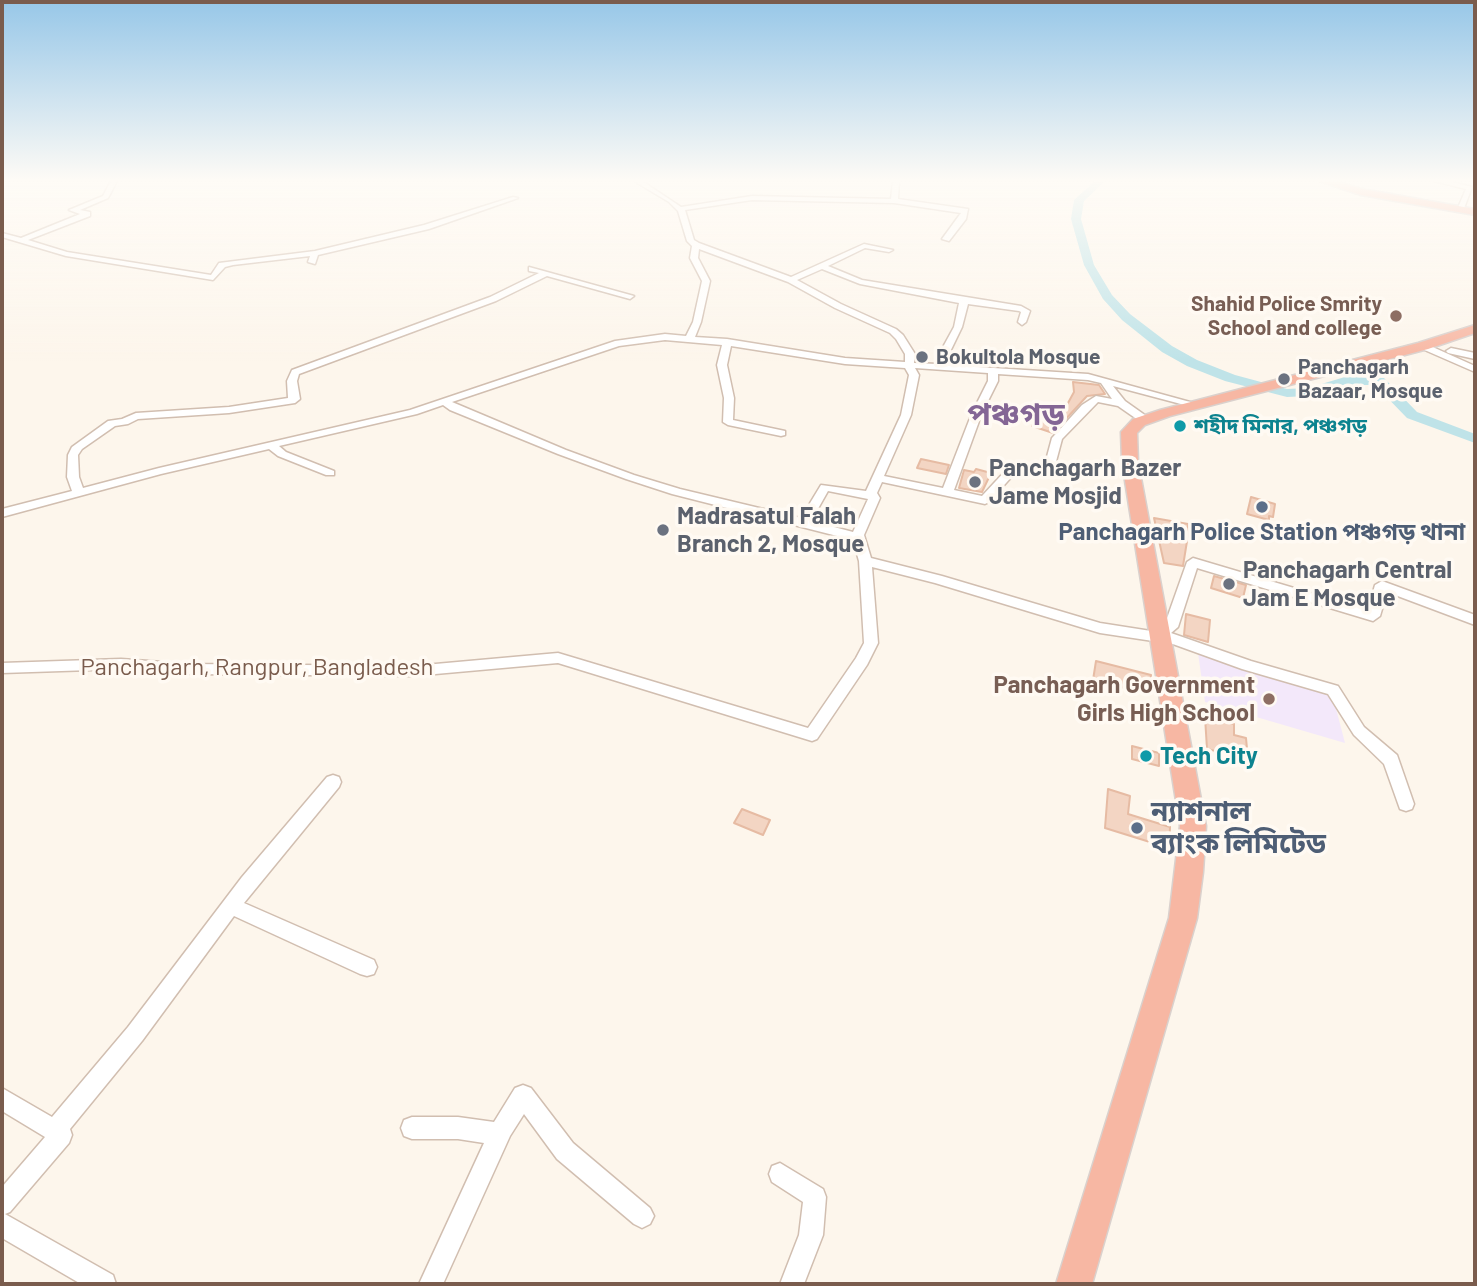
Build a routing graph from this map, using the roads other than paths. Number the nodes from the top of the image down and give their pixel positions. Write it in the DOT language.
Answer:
graph roads {
  1 [pos="26,241"];
  2 [pos="366,241"];
  3 [pos="691,241"];
  4 [pos="696,245"];
  5 [pos="889,250"];
  6 [pos="314,253"];
  7 [pos="312,262"];
  8 [pos="822,266"];
  9 [pos="531,269"];
  10 [pos="546,273"];
  11 [pos="791,280"];
  12 [pos="630,296"];
  13 [pos="964,301"];
  14 [pos="1023,322"];
  15 [pos="1475,329"];
  16 [pos="690,338"];
  17 [pos="727,342"];
  18 [pos="1424,346"];
  19 [pos="1475,356"];
  20 [pos="909,367"];
  21 [pos="941,368"];
  22 [pos="1475,369"];
  23 [pos="993,371"];
  24 [pos="1104,381"];
  25 [pos="444,401"];
  26 [pos="1121,403"];
  27 [pos="1196,405"];
  28 [pos="1155,417"];
  29 [pos="781,433"];
  30 [pos="272,446"];
  31 [pos="330,473"];
  32 [pos="878,478"];
  33 [pos="79,492"];
  34 [pos="947,492"];
  35 [pos="873,496"];
  36 [pos="2,513"];
  37 [pos="804,523"];
  38 [pos="859,538"];
  39 [pos="865,561"];
  40 [pos="1475,620"];
  41 [pos="1160,634"];
  42 [pos="2,668"];
  43 [pos="333,782"];
  44 [pos="1406,804"];
  45 [pos="231,906"];
  46 [pos="367,967"];
  47 [pos="2,1099"];
  48 [pos="412,1128"];
  49 [pos="54,1131"];
  50 [pos="500,1134"];
  51 [pos="780,1174"];
  52 [pos="2,1204"];
  53 [pos="642,1216"];
  54 [pos="2,1225"];
  55 [pos="104,1284"];
  56 [pos="430,1284"];
  57 [pos="792,1284"];
  58 [pos="1074,1284"];
  1 -- 6 [label="street"];
  2 -- 6 [label="street"];
  3 -- 4 [label="street"];
  4 -- 11 [label="street"];
  4 -- 16 [label="street"];
  5 -- 8 [label="street"];
  6 -- 7 [label="street"];
  8 -- 11 [label="street"];
  8 -- 13 [label="street"];
  9 -- 10 [label="street"];
  10 -- 12 [label="street"];
  10 -- 33 [label="street"];
  11 -- 20 [label="street"];
  13 -- 14 [label="street"];
  13 -- 21 [label="street"];
  15 -- 18 [label="highway"];
  16 -- 17 [label="street"];
  16 -- 25 [label="street"];
  17 -- 20 [label="street"];
  17 -- 29 [label="street"];
  18 -- 19 [label="street"];
  18 -- 22 [label="street"];
  18 -- 27 [label="highway"];
  20 -- 21 [label="street"];
  20 -- 32 [label="street"];
  21 -- 23 [label="street"];
  23 -- 24 [label="street"];
  23 -- 34 [label="street"];
  24 -- 26 [label="street"];
  24 -- 27 [label="street"];
  25 -- 30 [label="street"];
  25 -- 37 [label="street"];
  26 -- 28 [label="street"];
  26 -- 34 [label="street"];
  27 -- 28 [label="highway"];
  28 -- 41 [label="highway"];
  30 -- 31 [label="street"];
  30 -- 33 [label="street"];
  32 -- 34 [label="street"];
  32 -- 35 [label="street"];
  33 -- 36 [label="street"];
  35 -- 37 [label="street"];
  35 -- 38 [label="street"];
  37 -- 38 [label="street"];
  38 -- 39 [label="street, Panchagarh, Rangpur, Bangladesh"];
  39 -- 41 [label="street"];
  39 -- 42 [label="street, Panchagarh, Rangpur, Bangladesh"];
  40 -- 41 [label="street"];
  41 -- 44 [label="street"];
  41 -- 58 [label="highway"];
  43 -- 45 [label="street"];
  45 -- 46 [label="street"];
  45 -- 49 [label="street"];
  47 -- 49 [label="street"];
  48 -- 50 [label="street"];
  49 -- 52 [label="street"];
  50 -- 53 [label="street"];
  50 -- 56 [label="street"];
  51 -- 57 [label="street"];
  54 -- 55 [label="street"];
}
